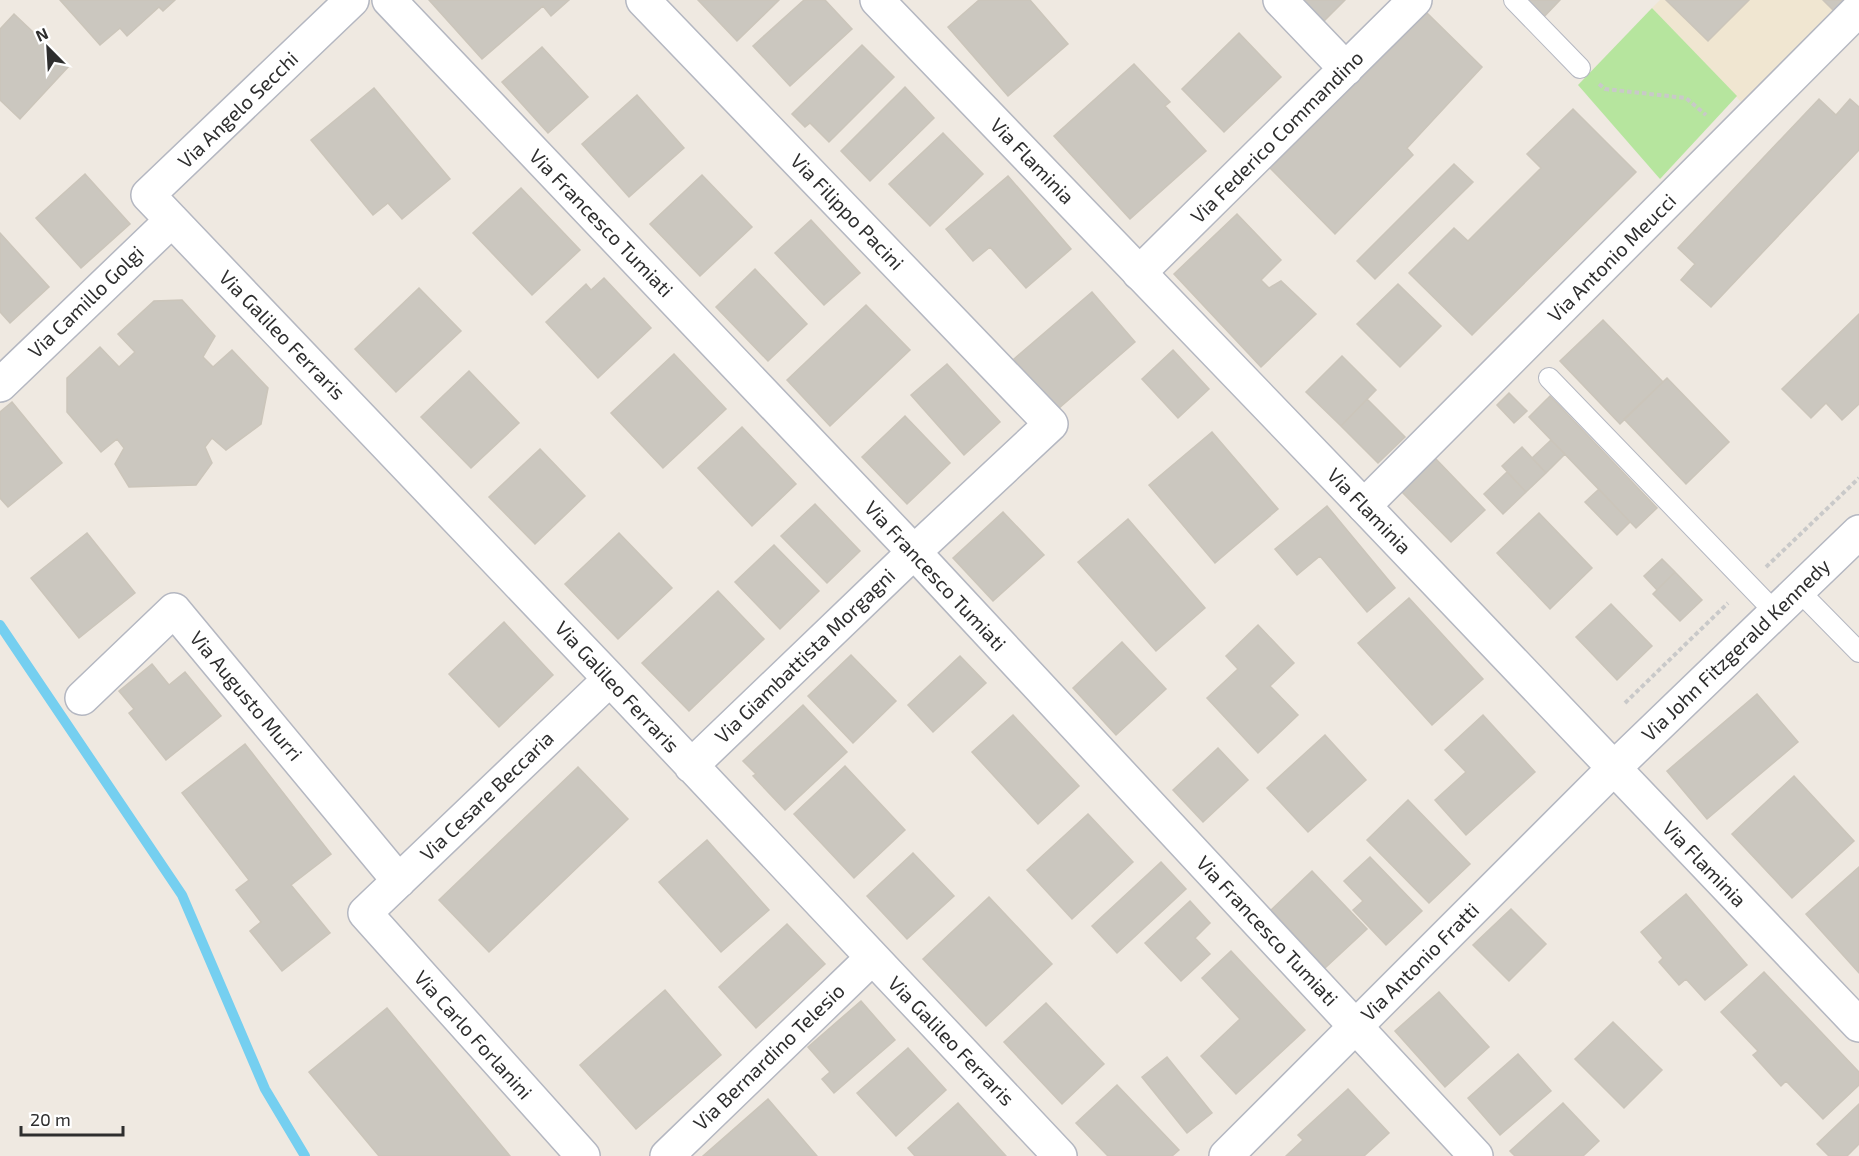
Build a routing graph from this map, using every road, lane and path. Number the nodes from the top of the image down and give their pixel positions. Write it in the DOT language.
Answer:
graph roads {
  1 [pos="352,0"];
  2 [pos="389,0"];
  3 [pos="643,0"];
  4 [pos="877,0"];
  5 [pos="1280,0"];
  6 [pos="1415,0"];
  7 [pos="1514,0"];
  8 [pos="1859,9"];
  9 [pos="1580,68"];
  10 [pos="1346,69"];
  11 [pos="1605,89"];
  12 [pos="1732,137"];
  13 [pos="172,220"];
  14 [pos="1139,273"];
  15 [pos="1549,378"];
  16 [pos="0,385"];
  17 [pos="1051,424"];
  18 [pos="1364,506"];
  19 [pos="1859,532"];
  20 [pos="914,552"];
  21 [pos="1787,601"];
  22 [pos="1859,652"];
  23 [pos="610,679"];
  24 [pos="82,698"];
  25 [pos="691,766"];
  26 [pos="1613,769"];
  27 [pos="399,881"];
  28 [pos="365,914"];
  29 [pos="872,958"];
  30 [pos="1859,1025"];
  31 [pos="1356,1026"];
  32 [pos="583,1156"];
  33 [pos="666,1156"];
  34 [pos="1060,1156"];
  35 [pos="1226,1156"];
  36 [pos="1476,1156"];
  1 -- 13 [label="street, Via Angelo Secchi"];
  2 -- 20 [label="street, Via Francesco Tumiati"];
  3 -- 17 [label="street, Via Filippo Pacini"];
  4 -- 14 [label="street, Via Flaminia"];
  5 -- 10 [label="street"];
  6 -- 10 [label="street, Via Federico Commandino"];
  7 -- 9 [label="lane"];
  8 -- 12 [label="street, Via Antonio Meucci"];
  10 -- 14 [label="street, Via Federico Commandino"];
  11 -- 12 [label="path"];
  12 -- 18 [label="street, Via Antonio Meucci"];
  13 -- 16 [label="street, Via Camillo Golgi"];
  13 -- 23 [label="street, Via Galileo Ferraris"];
  14 -- 18 [label="street, Via Flaminia"];
  15 -- 21 [label="lane"];
  17 -- 20 [label="street, Via Giambattista Morgagni"];
  18 -- 26 [label="street, Via Flaminia"];
  19 -- 21 [label="street, Via John Fitzgerald Kennedy"];
  20 -- 25 [label="street, Via Giambattista Morgagni"];
  20 -- 31 [label="street, Via Francesco Tumiati"];
  21 -- 22 [label="lane"];
  21 -- 26 [label="street, Via John Fitzgerald Kennedy"];
  23 -- 25 [label="street, Via Galileo Ferraris"];
  23 -- 27 [label="street, Via Cesare Beccaria"];
  24 -- 27 [label="street, Via Augusto Murri"];
  25 -- 29 [label="street, Via Galileo Ferraris"];
  26 -- 30 [label="street, Via Flaminia"];
  26 -- 31 [label="street, Via Antonio Fratti"];
  27 -- 28 [label="street, Via Cesare Beccaria"];
  28 -- 32 [label="street, Via Carlo Forlanini"];
  29 -- 33 [label="street, Via Bernardino Telesio"];
  29 -- 34 [label="street, Via Galileo Ferraris"];
  31 -- 35 [label="street, Via Antonio Fratti"];
  31 -- 36 [label="street, Via Francesco Tumiati"];
}
